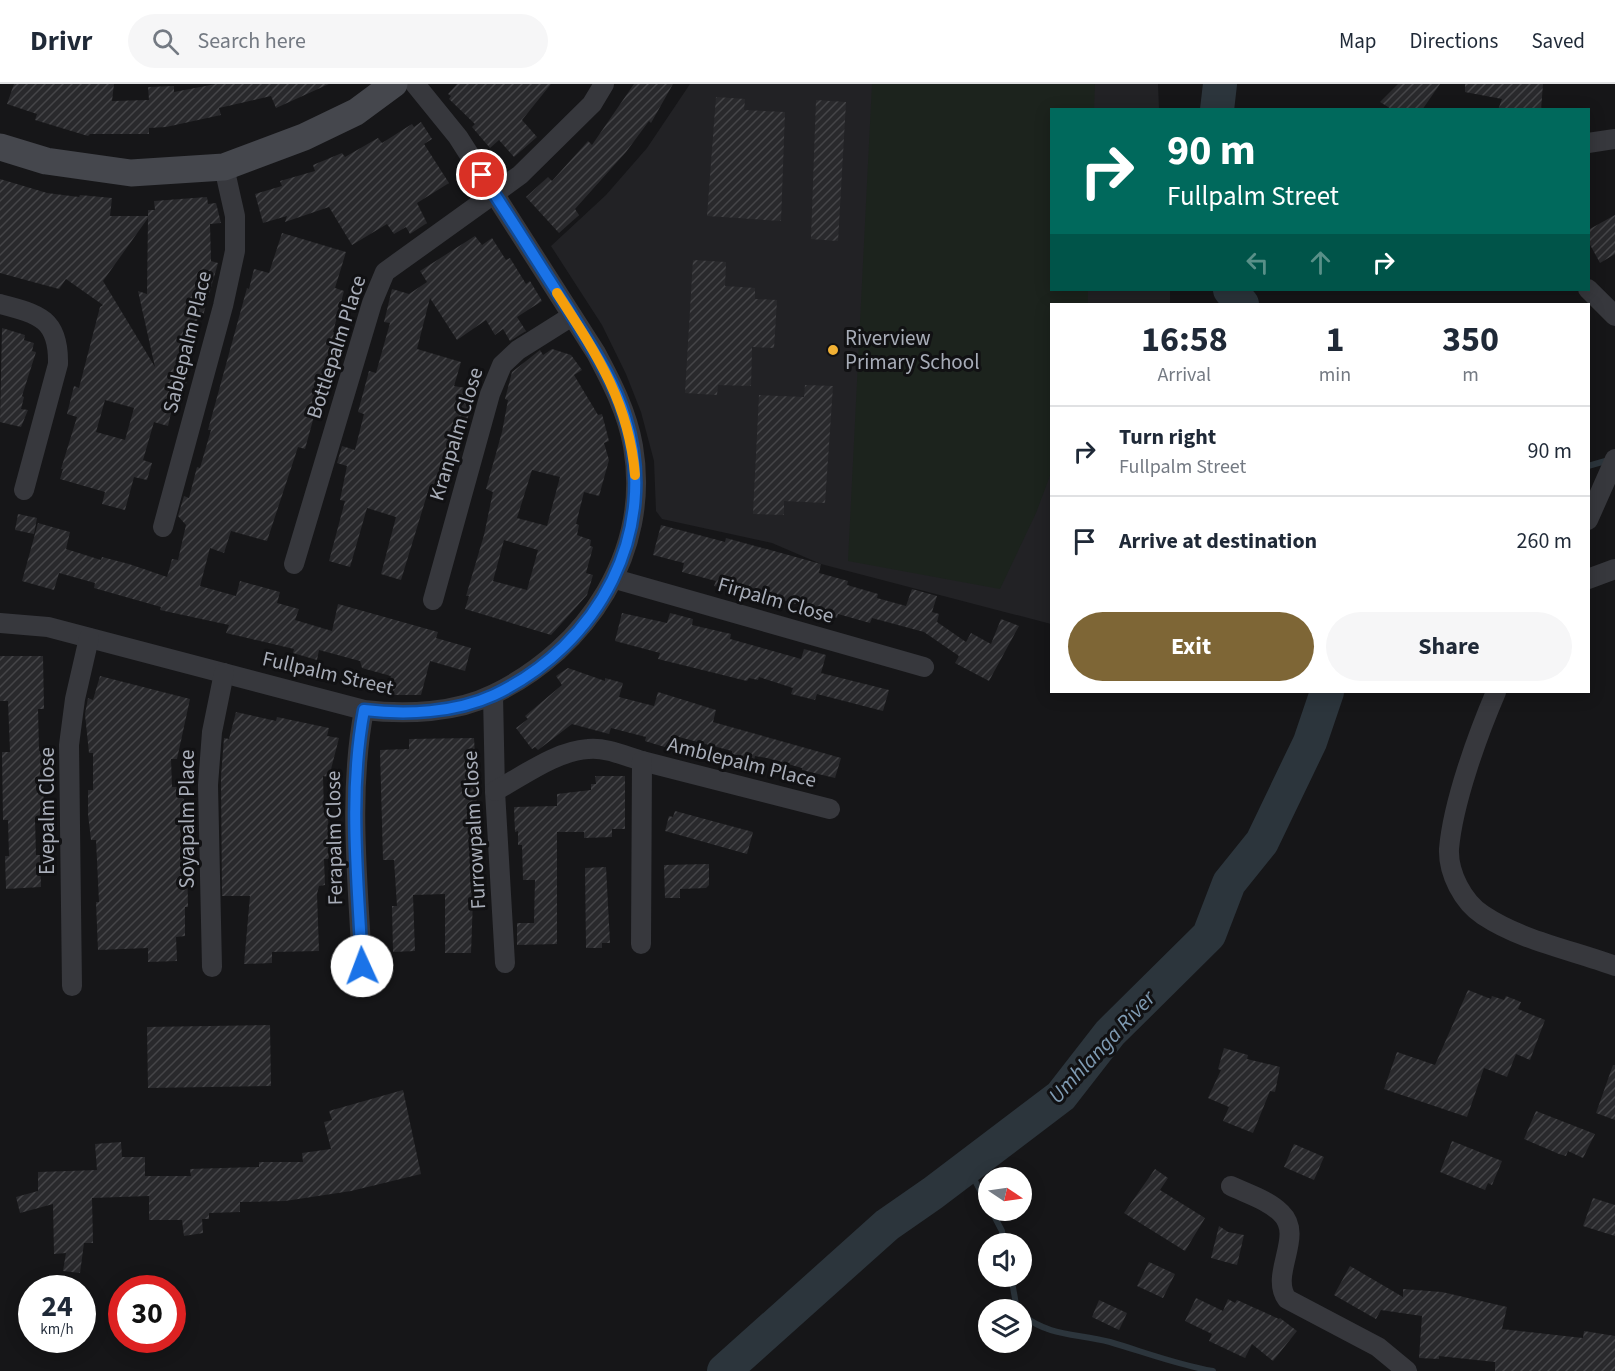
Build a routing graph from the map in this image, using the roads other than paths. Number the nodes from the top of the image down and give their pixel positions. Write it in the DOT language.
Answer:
graph roads {
  1 [pos="394,84"];
  2 [pos="415,84"];
  3 [pos="604,84"];
  4 [pos="1615,139"];
  5 [pos="1590,143"];
  6 [pos="0,147"];
  7 [pos="224,167"];
  8 [pos="494,194"];
  9 [pos="1590,291"];
  10 [pos="0,304"];
  11 [pos="572,316"];
  12 [pos="1615,316"];
  13 [pos="1615,459"];
  14 [pos="24,490"];
  15 [pos="1593,512"];
  16 [pos="163,527"];
  17 [pos="294,564"];
  18 [pos="1615,569"];
  19 [pos="1590,578"];
  20 [pos="615,579"];
  21 [pos="433,600"];
  22 [pos="0,623"];
  23 [pos="88,638"];
  24 [pos="924,667"];
  25 [pos="224,673"];
  26 [pos="1496,693"];
  27 [pos="493,695"];
  28 [pos="364,710"];
  29 [pos="642,762"];
  30 [pos="495,791"];
  31 [pos="830,809"];
  32 [pos="641,944"];
  33 [pos="506,963"];
  34 [pos="362,966"];
  35 [pos="1615,966"];
  36 [pos="212,967"];
  37 [pos="72,986"];
  38 [pos="1231,1185"];
  39 [pos="1407,1371"];
  1 -- 7 [label="street"];
  2 -- 8 [label="street, Fullpalm Street"];
  3 -- 8 [label="street, Bottlepalm Place"];
  4 -- 5 [label="street"];
  6 -- 7 [label="street"];
  7 -- 16 [label="street, Sablepalm Place"];
  8 -- 11 [label="street, Fullpalm Street"];
  8 -- 17 [label="street, Bottlepalm Place"];
  9 -- 12 [label="street"];
  10 -- 14 [label="street"];
  11 -- 20 [label="street, Fullpalm Street"];
  11 -- 21 [label="street, Kranpalm Close"];
  13 -- 15 [label="street"];
  18 -- 19 [label="street"];
  20 -- 24 [label="street, Firpalm Close"];
  20 -- 27 [label="street, Fullpalm Street"];
  22 -- 23 [label="street, Fullpalm Street"];
  23 -- 25 [label="street, Fullpalm Street"];
  23 -- 37 [label="street, Evepalm Close"];
  25 -- 28 [label="street, Fullpalm Street"];
  25 -- 36 [label="street, Soyapalm Place"];
  26 -- 35 [label="street"];
  27 -- 28 [label="street, Fullpalm Street"];
  27 -- 30 [label="street, Furrowpalm Close"];
  28 -- 34 [label="street, Ferapalm Close"];
  29 -- 30 [label="street, Amblepalm Place"];
  29 -- 31 [label="street, Amblepalm Place"];
  29 -- 32 [label="street, Amblepalm Place"];
  30 -- 33 [label="street, Furrowpalm Close"];
  38 -- 39 [label="street"];
}
